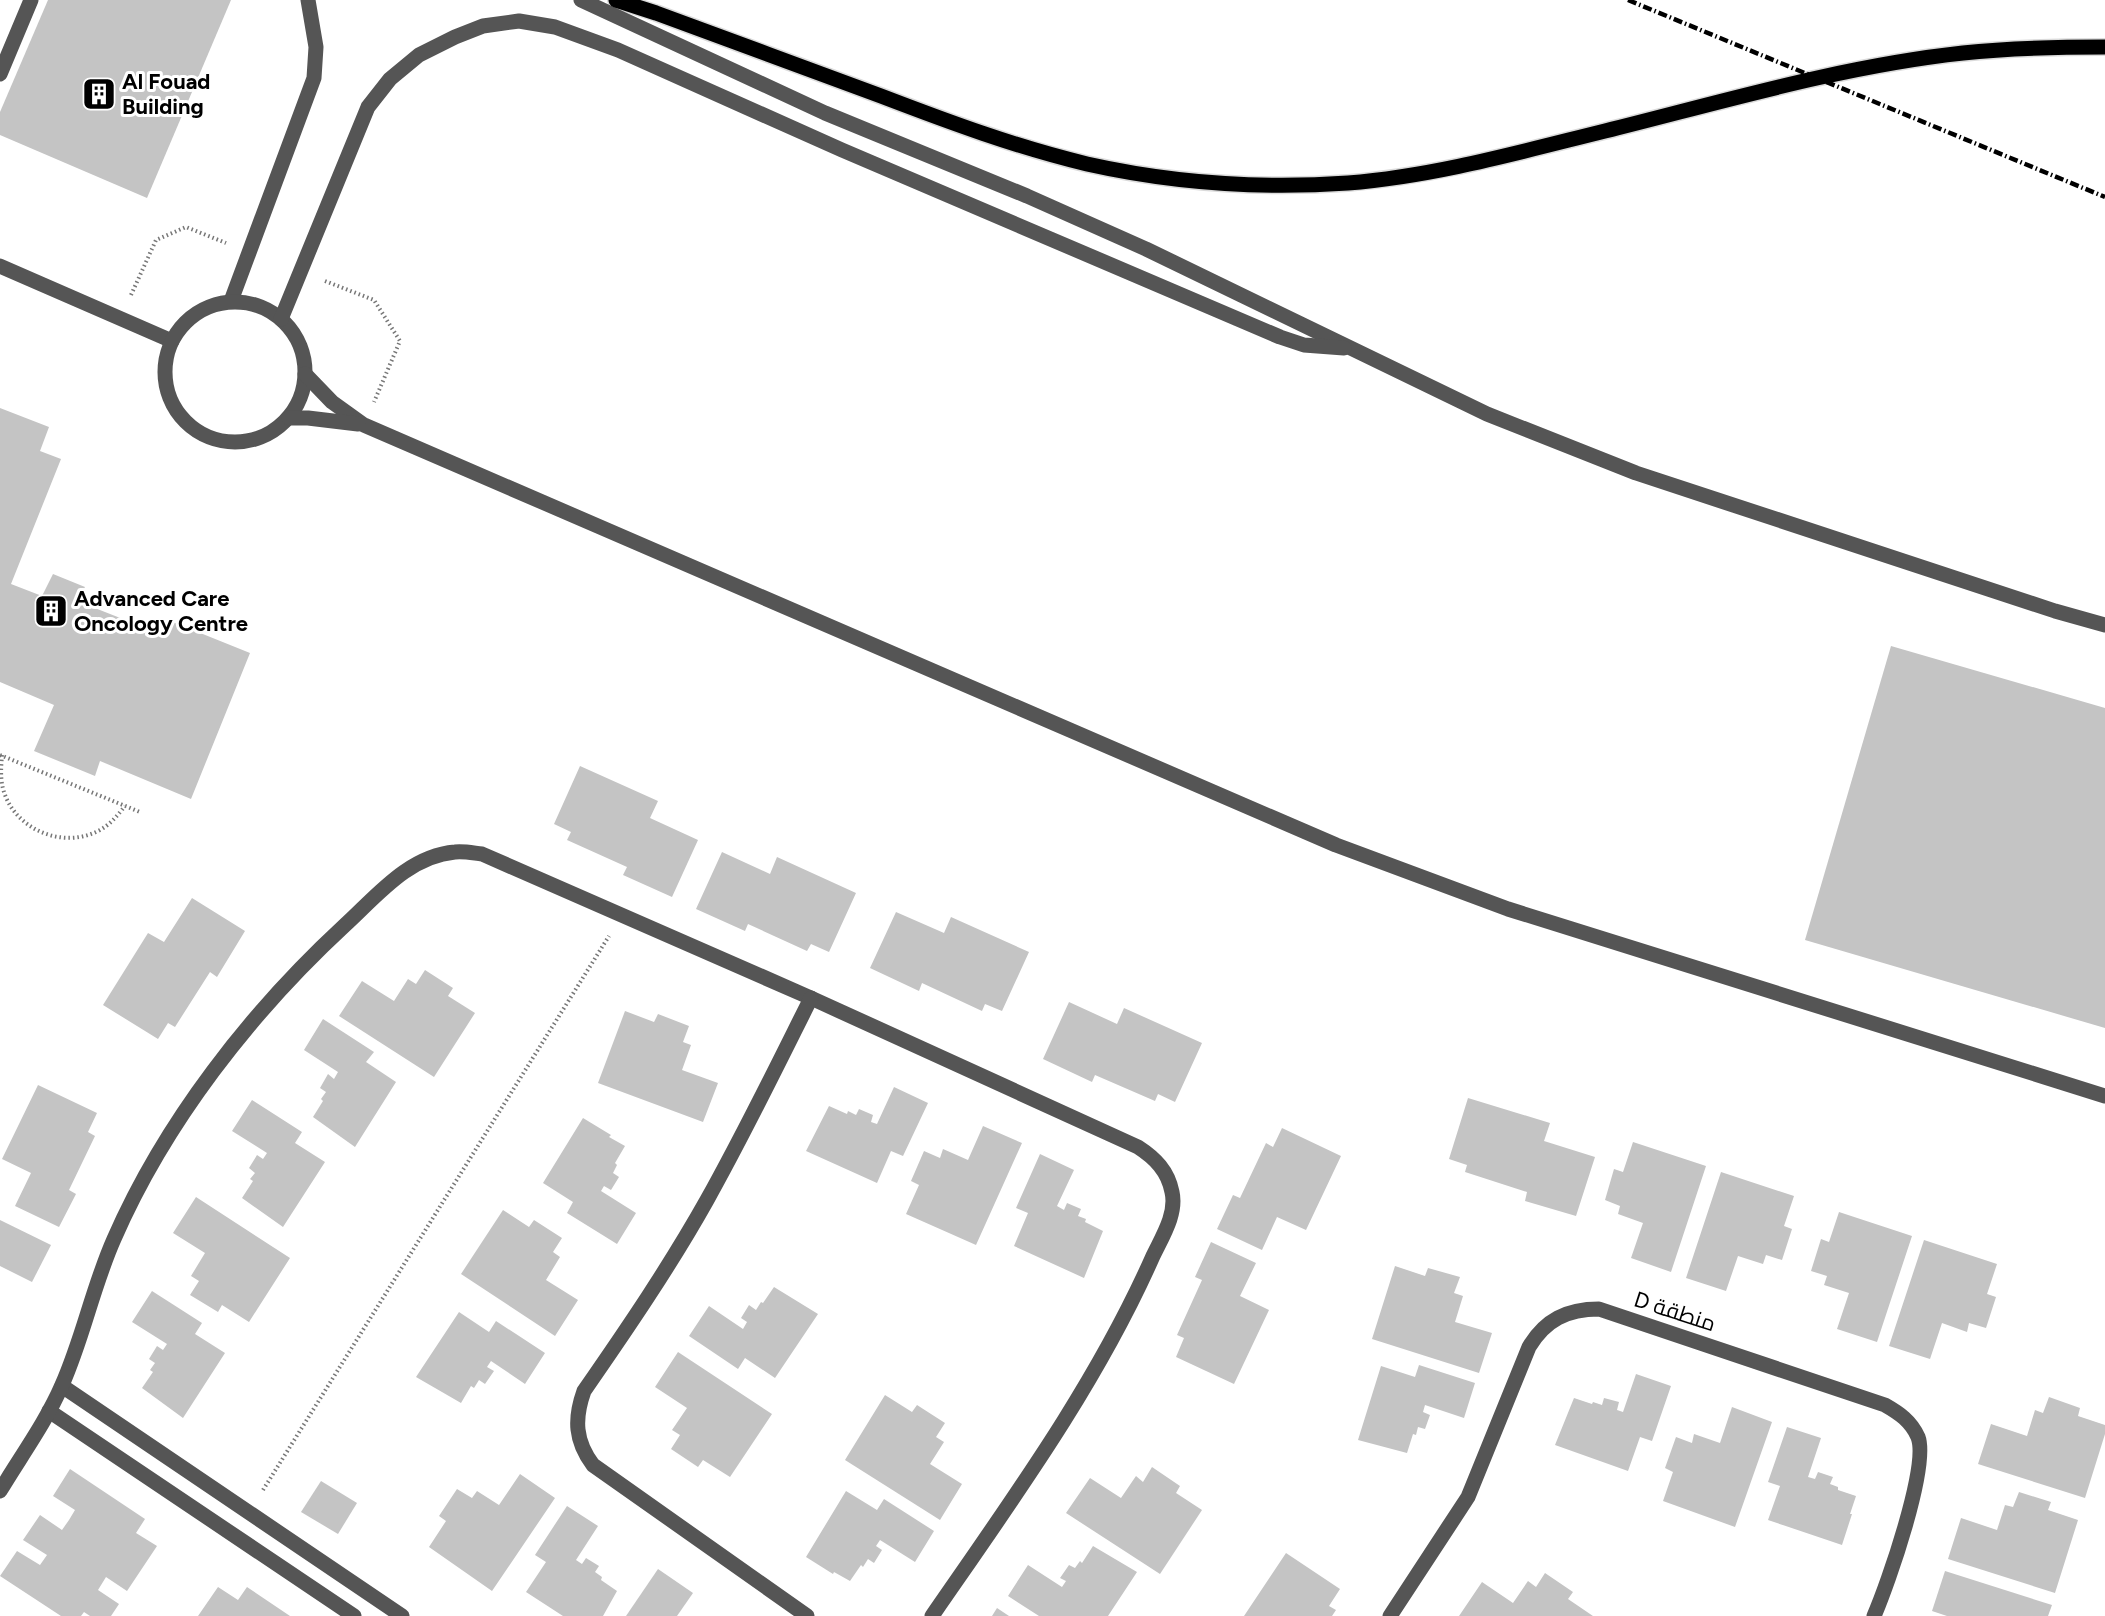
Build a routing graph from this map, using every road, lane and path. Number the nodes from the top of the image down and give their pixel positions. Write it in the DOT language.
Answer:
graph roads {
  1 [pos="31,0"];
  2 [pos="308,0"];
  3 [pos="581,0"];
  4 [pos="616,0"];
  5 [pos="2105,47"];
  6 [pos="0,74"];
  7 [pos="0,266"];
  8 [pos="231,302"];
  9 [pos="281,319"];
  10 [pos="172,341"];
  11 [pos="1350,348"];
  12 [pos="305,374"];
  13 [pos="289,418"];
  14 [pos="364,425"];
  15 [pos="2105,626"];
  16 [pos="1,755"];
  17 [pos="125,806"];
  18 [pos="141,812"];
  19 [pos="622,914"];
  20 [pos="811,998"];
  21 [pos="2105,1096"];
  22 [pos="62,1386"];
  23 [pos="48,1411"];
  24 [pos="0,1491"];
  25 [pos="249,1513"];
  26 [pos="354,1616"];
  27 [pos="402,1616"];
  28 [pos="807,1616"];
  29 [pos="932,1616"];
  30 [pos="1390,1616"];
  31 [pos="1875,1616"];
  1 -- 6 [label="street"];
  2 -- 8 [label="street"];
  3 -- 11 [label="street"];
  4 -- 5 [label="main road"];
  7 -- 10 [label="street"];
  8 -- 9 [label="street"];
  8 -- 10 [label="street"];
  9 -- 11 [label="street"];
  9 -- 12 [label="street"];
  10 -- 13 [label="street"];
  11 -- 15 [label="street"];
  12 -- 13 [label="street"];
  12 -- 14 [label="street"];
  13 -- 14 [label="street"];
  14 -- 21 [label="street"];
  16 -- 17 [label="path"];
  16 -- 17 [label="path"];
  17 -- 18 [label="path"];
  19 -- 20 [label="street"];
  19 -- 22 [label="street"];
  19 -- 25 [label="path"];
  20 -- 28 [label="street"];
  20 -- 29 [label="street"];
  22 -- 23 [label="street"];
  22 -- 25 [label="street"];
  23 -- 24 [label="street"];
  23 -- 26 [label="street"];
  25 -- 27 [label="street"];
  30 -- 31 [label="street, D منطقة"];
}
